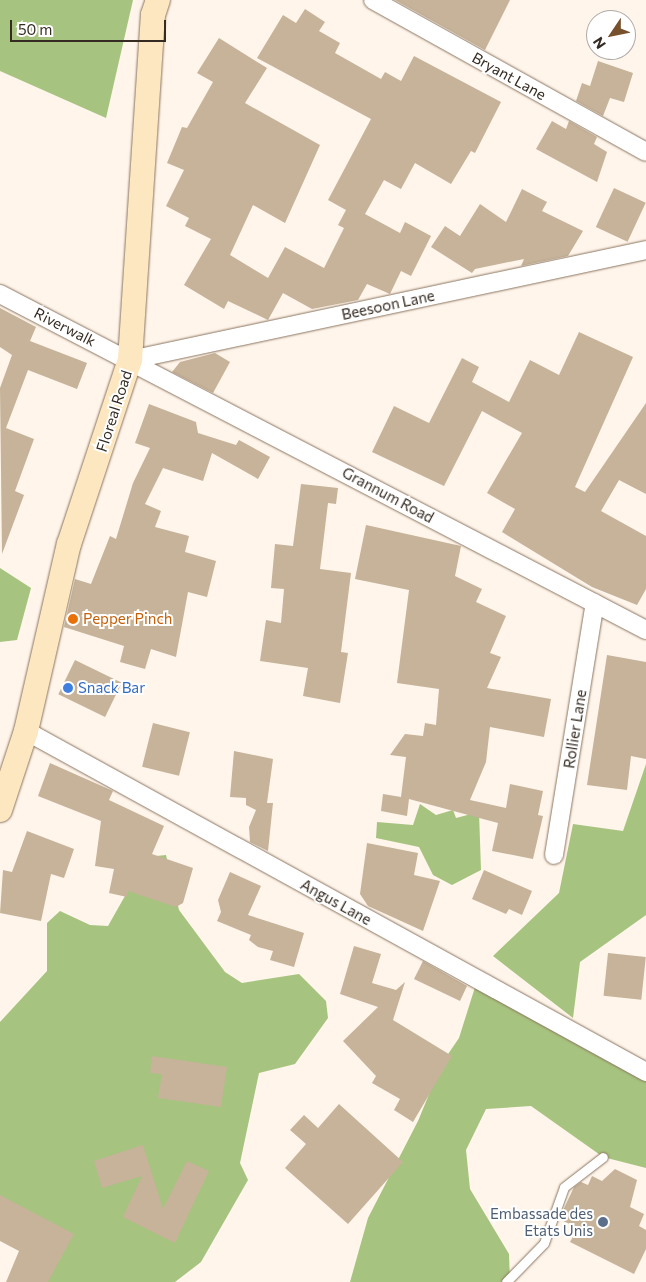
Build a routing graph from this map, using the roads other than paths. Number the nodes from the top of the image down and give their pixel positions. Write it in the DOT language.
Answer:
graph roads {
  1 [pos="158,0"];
  2 [pos="373,0"];
  3 [pos="646,152"];
  4 [pos="646,250"];
  5 [pos="0,294"];
  6 [pos="130,360"];
  7 [pos="595,602"];
  8 [pos="646,630"];
  9 [pos="26,731"];
  10 [pos="0,810"];
  11 [pos="554,855"];
  12 [pos="646,1072"];
  13 [pos="603,1157"];
  14 [pos="506,1282"];
  1 -- 6 [label="main road, Floreal Road"];
  2 -- 3 [label="street, Bryant Lane"];
  4 -- 6 [label="street, Beesoon Lane"];
  5 -- 6 [label="street, Riverwalk"];
  6 -- 7 [label="street, Grannum Road"];
  6 -- 9 [label="main road, Floreal Road"];
  7 -- 8 [label="street, Grannum Road"];
  7 -- 11 [label="street, Rollier Lane"];
  9 -- 10 [label="main road, Floreal Road"];
  9 -- 12 [label="street, Angus Lane"];
  13 -- 14 [label="lane"];
}
